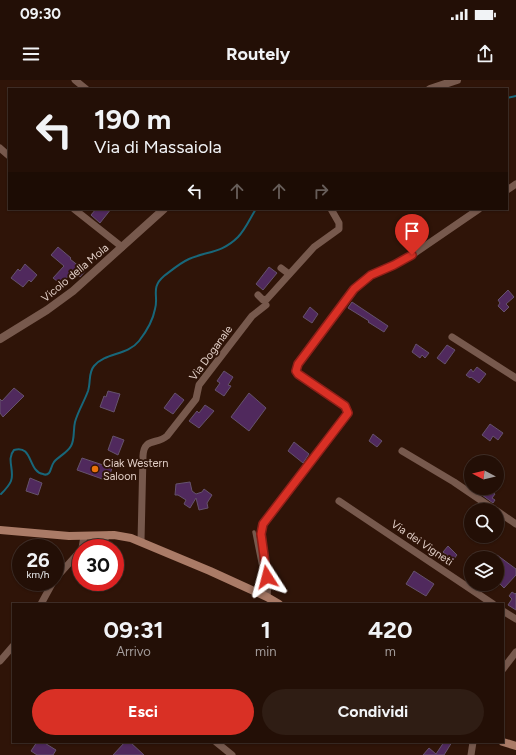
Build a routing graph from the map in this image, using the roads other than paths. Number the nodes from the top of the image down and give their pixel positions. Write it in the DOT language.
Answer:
graph roads {
  1 [pos="75,80"];
  2 [pos="457,80"];
  3 [pos="85,88"];
  4 [pos="433,88"];
  5 [pos="0,148"];
  6 [pos="8,155"];
  7 [pos="75,210"];
  8 [pos="163,210"];
  9 [pos="332,210"];
  10 [pos="478,210"];
  11 [pos="122,248"];
  12 [pos="281,268"];
  13 [pos="289,274"];
  14 [pos="258,295"];
  15 [pos="266,305"];
  16 [pos="452,337"];
  17 [pos="0,339"];
  18 [pos="516,378"];
  19 [pos="402,452"];
  20 [pos="339,501"];
  21 [pos="484,503"];
  22 [pos="504,516"];
  23 [pos="516,524"];
  24 [pos="0,530"];
  25 [pos="254,532"];
  26 [pos="109,535"];
  27 [pos="84,536"];
  28 [pos="84,539"];
  29 [pos="104,539"];
  30 [pos="141,541"];
  31 [pos="72,561"];
  32 [pos="72,563"];
  33 [pos="69,565"];
  34 [pos="64,570"];
  35 [pos="48,591"];
  36 [pos="265,596"];
  37 [pos="42,603"];
  38 [pos="277,603"];
  39 [pos="492,603"];
  40 [pos="504,612"];
  41 [pos="516,620"];
  42 [pos="12,647"];
  43 [pos="516,652"];
  44 [pos="0,661"];
  45 [pos="504,668"];
  46 [pos="504,742"];
  47 [pos="217,743"];
  48 [pos="473,743"];
  49 [pos="516,746"];
  50 [pos="232,755"];
  51 [pos="471,755"];
  1 -- 3 [label="street"];
  2 -- 4 [label="street"];
  5 -- 6 [label="street"];
  7 -- 11 [label="street, Vicolo della Mola"];
  8 -- 11 [label="street, Vicolo della Mola"];
  9 -- 13 [label="street"];
  10 -- 36 [label="street"];
  11 -- 17 [label="street, Vicolo della Mola"];
  12 -- 13 [label="street"];
  13 -- 14 [label="street"];
  15 -- 30 [label="street, Via Doganale"];
  16 -- 18 [label="street"];
  19 -- 21 [label="street"];
  20 -- 39 [label="street, Via dei Vigneti"];
  22 -- 23 [label="street"];
  24 -- 27 [label="main road"];
  25 -- 36 [label="lane"];
  26 -- 27 [label="main road"];
  26 -- 29 [label="street"];
  26 -- 30 [label="main road"];
  27 -- 28 [label="street"];
  30 -- 36 [label="main road"];
  31 -- 33 [label="street"];
  32 -- 33 [label="street"];
  33 -- 34 [label="street"];
  35 -- 37 [label="street"];
  36 -- 38 [label="main road"];
  40 -- 41 [label="street"];
  42 -- 44 [label="street"];
  43 -- 45 [label="street"];
  46 -- 49 [label="main road"];
  47 -- 50 [label="street"];
  48 -- 51 [label="street"];
}
